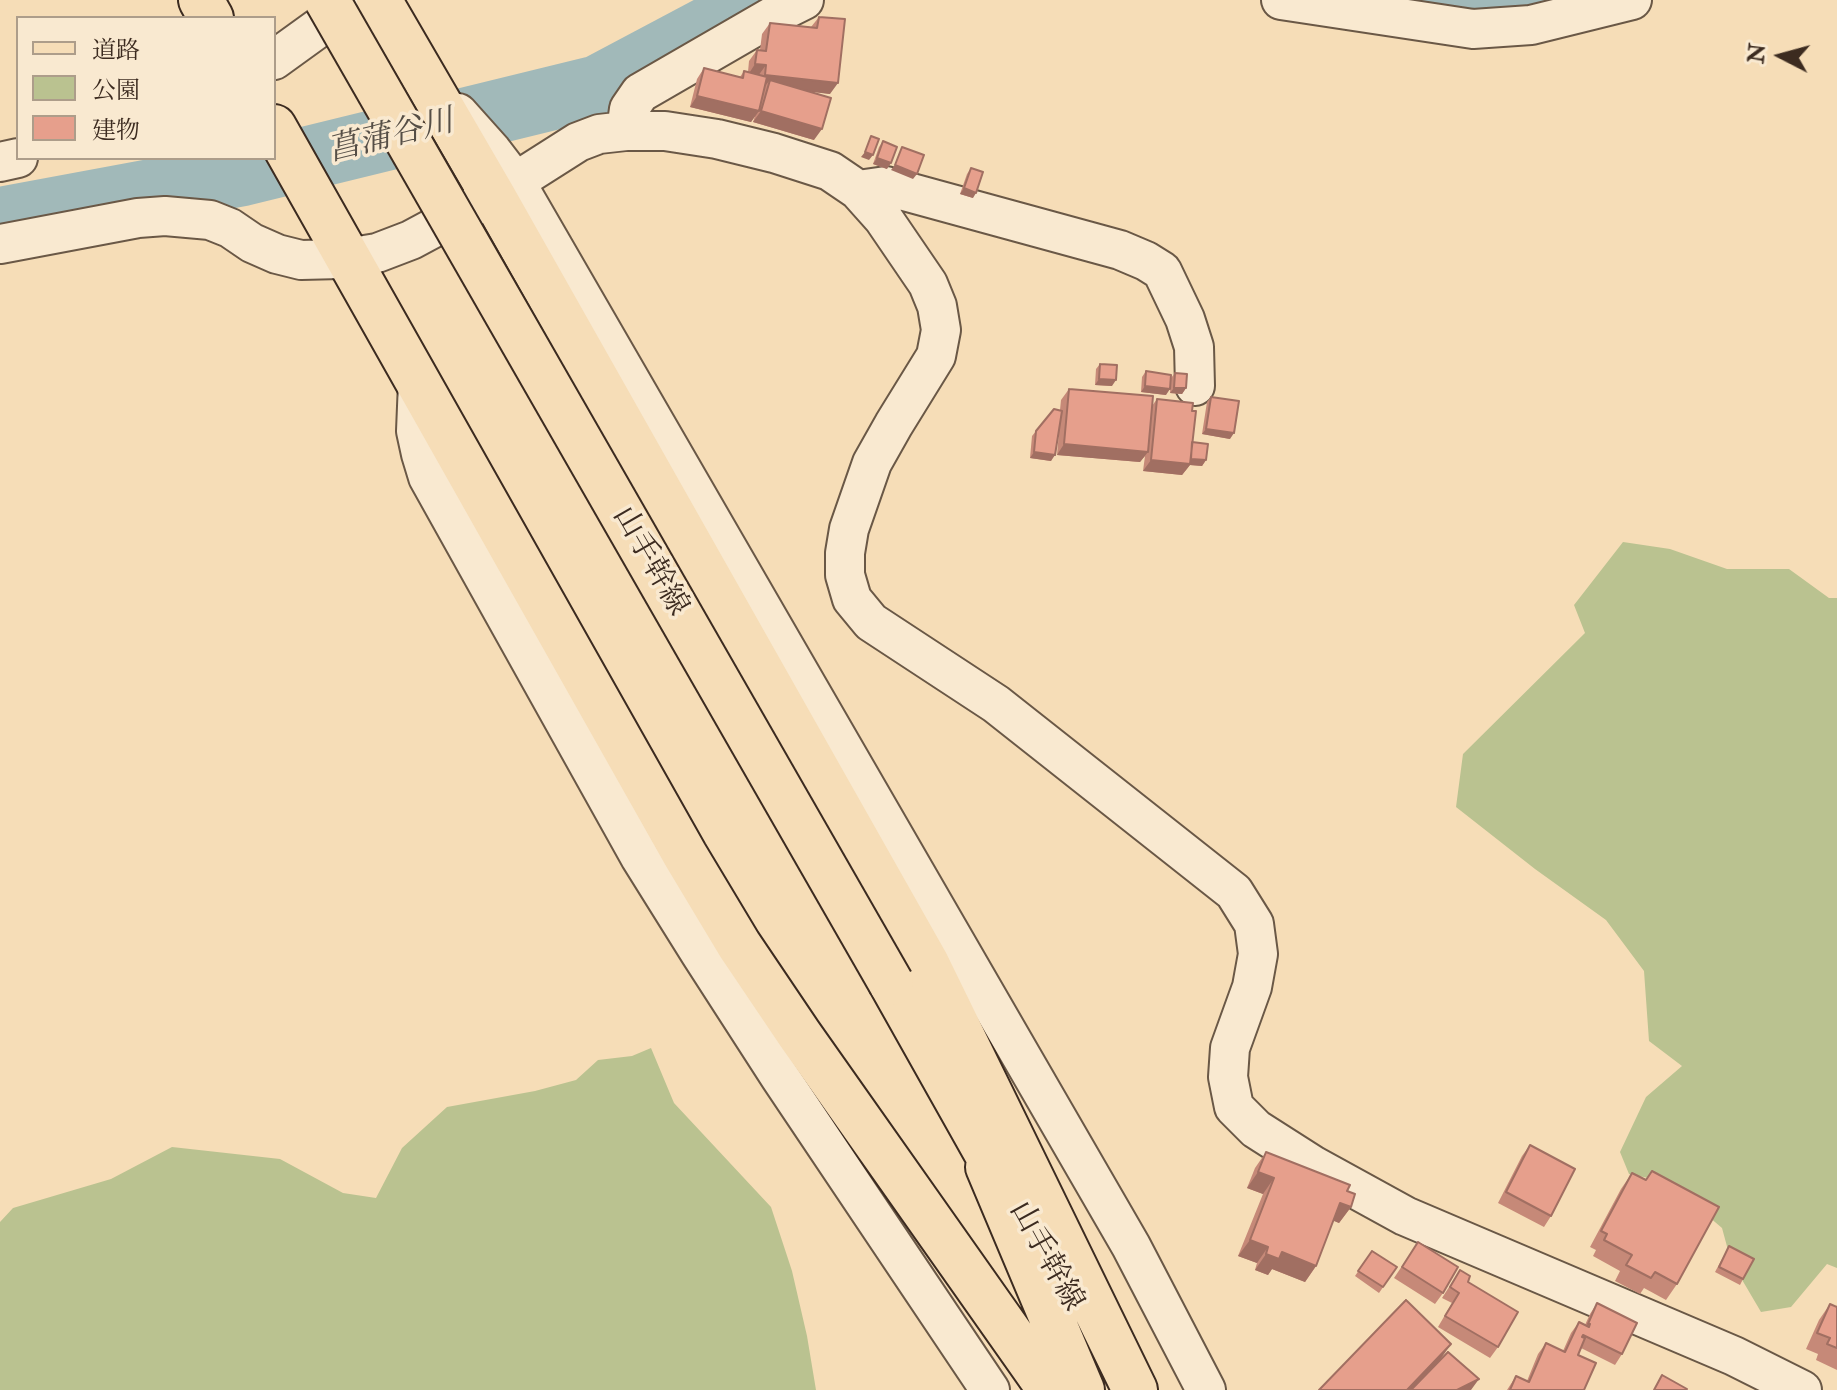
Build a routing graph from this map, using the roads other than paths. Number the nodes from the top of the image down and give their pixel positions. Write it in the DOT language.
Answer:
graph roads {
  1 [pos="327,0"];
  2 [pos="357,0"];
  3 [pos="379,0"];
  4 [pos="804,0"];
  5 [pos="1281,0"];
  6 [pos="1632,0"];
  7 [pos="276,59"];
  8 [pos="276,131"];
  9 [pos="626,131"];
  10 [pos="504,188"];
  11 [pos="858,190"];
  12 [pos="0,244"];
  13 [pos="348,258"];
  14 [pos="418,382"];
  15 [pos="1195,386"];
  16 [pos="909,972"];
  17 [pos="970,1124"];
  18 [pos="990,1390"];
  19 [pos="1050,1390"];
  20 [pos="1082,1390"];
  21 [pos="1120,1390"];
  22 [pos="1135,1390"];
  23 [pos="1206,1390"];
  24 [pos="1802,1390"];
  1 -- 16 [label="main road, 山手幹線, bridge"];
  2 -- 7 [label="street"];
  3 -- 10 [label="main road"];
  4 -- 9 [label="street"];
  5 -- 6 [label="street"];
  8 -- 13 [label="main road"];
  9 -- 10 [label="street"];
  9 -- 11 [label="street"];
  10 -- 13 [label="street"];
  10 -- 16 [label="main road"];
  10 -- 23 [label="street"];
  11 -- 15 [label="street"];
  11 -- 24 [label="street"];
  12 -- 13 [label="street"];
  13 -- 14 [label="main road"];
  14 -- 18 [label="street"];
  14 -- 19 [label="main road"];
  16 -- 17 [label="main road, 山手幹線"];
  16 -- 22 [label="main road"];
  17 -- 20 [label="main road, 山手幹線"];
  17 -- 21 [label="main road, 山手幹線"];
}
